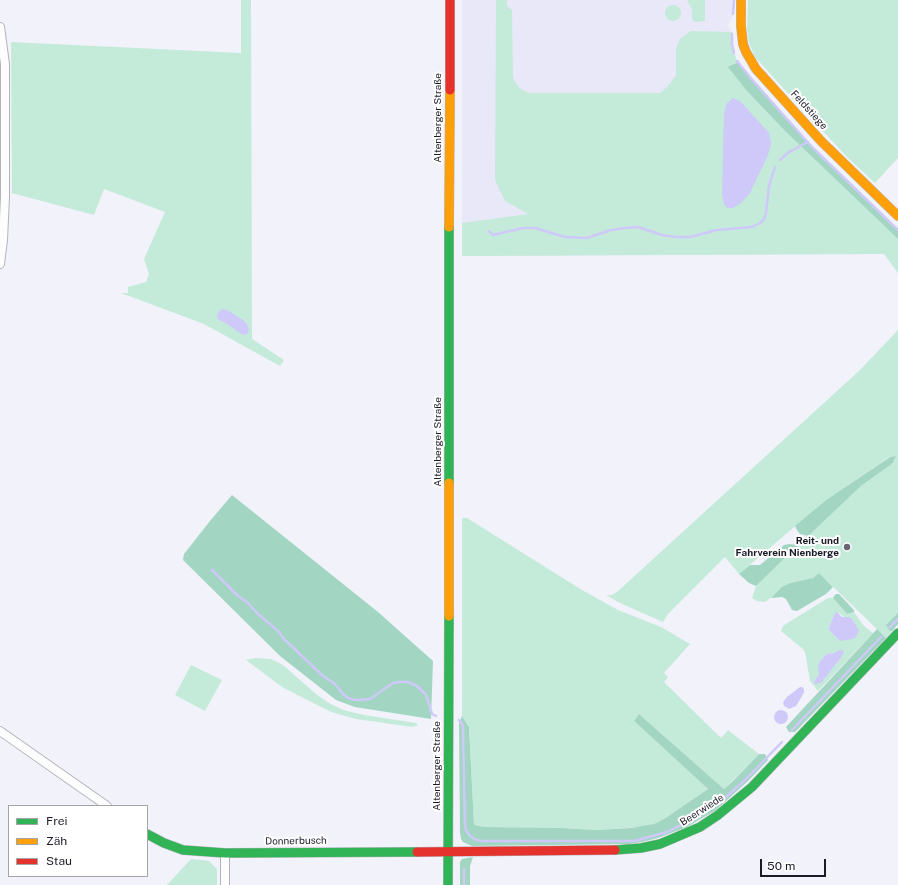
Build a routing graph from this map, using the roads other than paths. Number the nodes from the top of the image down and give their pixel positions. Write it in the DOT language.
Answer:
graph roads {
  1 [pos="450,0"];
  2 [pos="741,0"];
  3 [pos="0,27"];
  4 [pos="898,216"];
  5 [pos="0,264"];
  6 [pos="898,633"];
  7 [pos="0,731"];
  8 [pos="106,805"];
  9 [pos="148,835"];
  10 [pos="448,852"];
  11 [pos="225,853"];
  12 [pos="225,885"];
  13 [pos="448,885"];
  1 -- 10 [label="street, Altenberger Straße"];
  2 -- 4 [label="street, Feldstiege"];
  3 -- 5 [label="street"];
  6 -- 10 [label="street, Beerwiede"];
  7 -- 8 [label="street"];
  9 -- 11 [label="street, Donnerbusch"];
  10 -- 11 [label="street, Donnerbusch"];
  10 -- 13 [label="street, Altenberger Straße"];
  11 -- 12 [label="street"];
}
